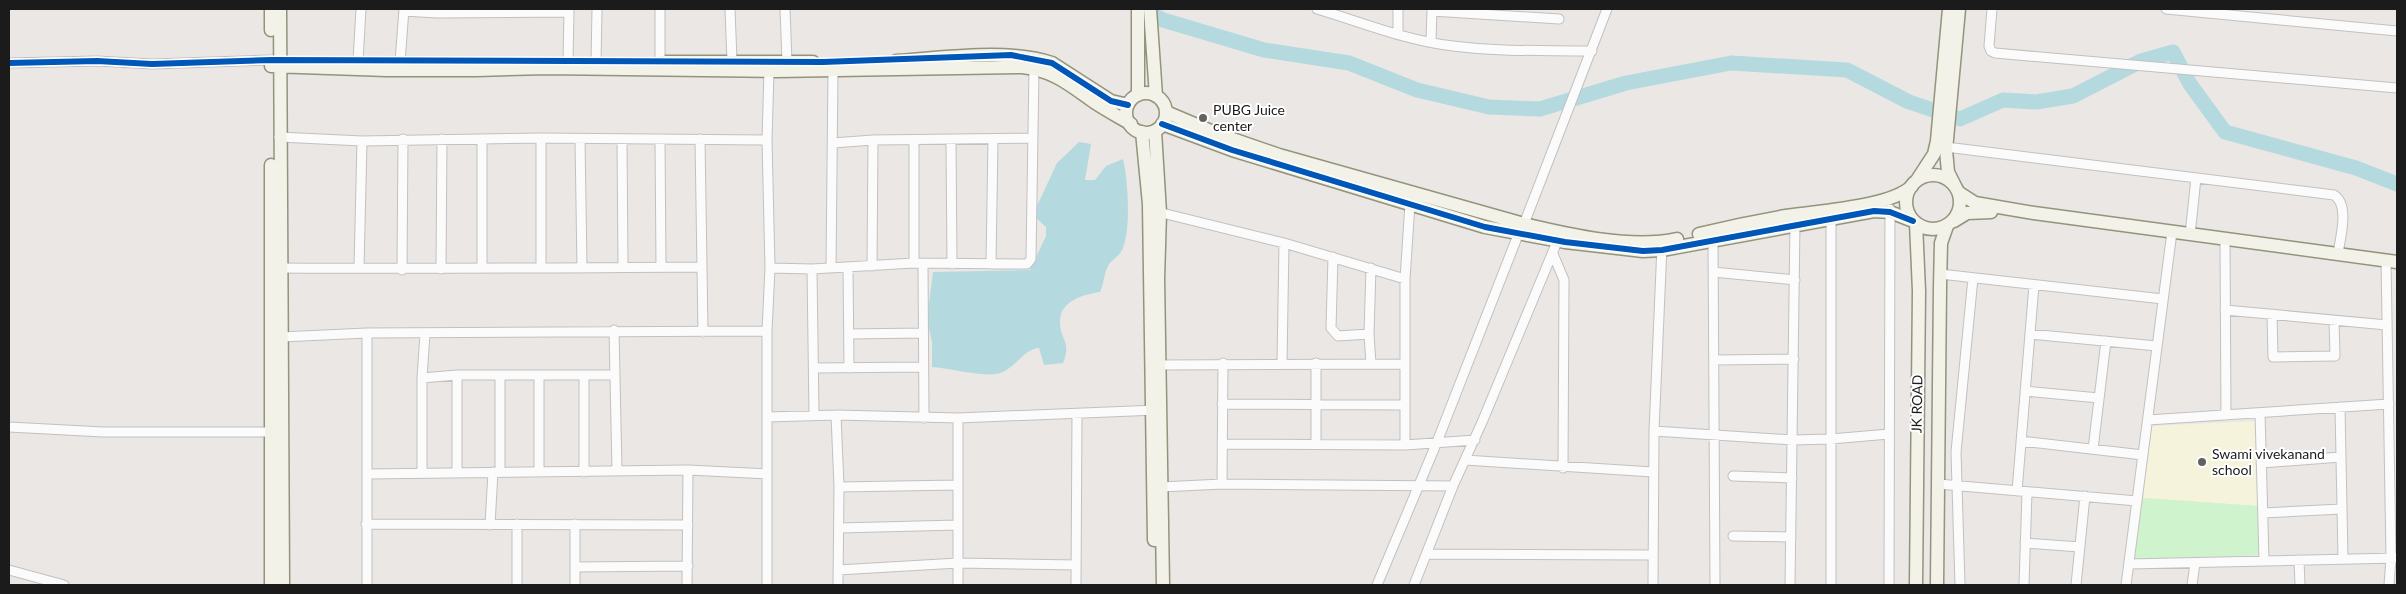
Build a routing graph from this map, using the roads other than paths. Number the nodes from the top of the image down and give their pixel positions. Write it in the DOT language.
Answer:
graph roads {
  1 [pos="271,9"];
  2 [pos="280,9"];
  3 [pos="361,9"];
  4 [pos="597,9"];
  5 [pos="660,9"];
  6 [pos="730,9"];
  7 [pos="785,9"];
  8 [pos="1138,9"];
  9 [pos="1150,9"];
  10 [pos="1316,9"];
  11 [pos="1398,9"];
  12 [pos="1607,9"];
  13 [pos="1949,9"];
  14 [pos="1959,9"];
  15 [pos="1992,9"];
  16 [pos="2166,9"];
  17 [pos="404,10"];
  18 [pos="536,10"];
  19 [pos="1432,10"];
  20 [pos="2196,10"];
  21 [pos="437,11"];
  22 [pos="474,11"];
  23 [pos="569,11"];
  24 [pos="1558,19"];
  25 [pos="1952,24"];
  26 [pos="2397,31"];
  27 [pos="1398,33"];
  28 [pos="1431,42"];
  29 [pos="1592,51"];
  30 [pos="358,61"];
  31 [pos="732,61"];
  32 [pos="400,62"];
  33 [pos="568,62"];
  34 [pos="660,62"];
  35 [pos="787,62"];
  36 [pos="9,63"];
  37 [pos="275,63"];
  38 [pos="596,63"];
  39 [pos="1034,68"];
  40 [pos="833,70"];
  41 [pos="769,71"];
  42 [pos="2397,88"];
  43 [pos="1138,95"];
  44 [pos="1156,96"];
  45 [pos="1128,106"];
  46 [pos="1943,120"];
  47 [pos="1161,122"];
  48 [pos="1130,124"];
  49 [pos="1142,132"];
  50 [pos="279,137"];
  51 [pos="541,138"];
  52 [pos="1034,138"];
  53 [pos="403,139"];
  54 [pos="442,139"];
  55 [pos="482,139"];
  56 [pos="580,139"];
  57 [pos="700,139"];
  58 [pos="993,139"];
  59 [pos="622,140"];
  60 [pos="660,140"];
  61 [pos="767,140"];
  62 [pos="873,140"];
  63 [pos="914,140"];
  64 [pos="951,140"];
  65 [pos="362,141"];
  66 [pos="833,143"];
  67 [pos="1946,147"];
  68 [pos="2196,178"];
  69 [pos="1915,183"];
  70 [pos="1957,190"];
  71 [pos="1890,198"];
  72 [pos="1410,204"];
  73 [pos="1154,212"];
  74 [pos="1890,212"];
  75 [pos="2034,213"];
  76 [pos="1831,218"];
  77 [pos="1915,222"];
  78 [pos="1795,224"];
  79 [pos="1949,224"];
  80 [pos="1521,229"];
  81 [pos="2172,232"];
  82 [pos="2190,234"];
  83 [pos="1559,237"];
  84 [pos="1713,239"];
  85 [pos="2225,239"];
  86 [pos="1284,243"];
  87 [pos="1662,245"];
  88 [pos="1553,254"];
  89 [pos="2338,254"];
  90 [pos="1332,257"];
  91 [pos="2392,261"];
  92 [pos="919,263"];
  93 [pos="952,264"];
  94 [pos="991,264"];
  95 [pos="622,266"];
  96 [pos="872,266"];
  97 [pos="661,267"];
  98 [pos="702,267"];
  99 [pos="281,268"];
  100 [pos="359,268"];
  101 [pos="482,268"];
  102 [pos="541,268"];
  103 [pos="582,268"];
  104 [pos="770,268"];
  105 [pos="831,268"];
  106 [pos="848,268"];
  107 [pos="1371,268"];
  108 [pos="441,269"];
  109 [pos="812,269"];
  110 [pos="402,270"];
  111 [pos="1714,272"];
  112 [pos="1940,274"];
  113 [pos="1973,278"];
  114 [pos="1405,279"];
  115 [pos="1795,280"];
  116 [pos="2034,285"];
  117 [pos="2163,299"];
  118 [pos="2225,310"];
  119 [pos="2272,314"];
  120 [pos="2334,320"];
  121 [pos="2388,326"];
  122 [pos="614,330"];
  123 [pos="767,331"];
  124 [pos="703,332"];
  125 [pos="367,333"];
  126 [pos="923,333"];
  127 [pos="425,334"];
  128 [pos="849,334"];
  129 [pos="1369,334"];
  130 [pos="2030,334"];
  131 [pos="281,337"];
  132 [pos="2106,341"];
  133 [pos="2157,346"];
  134 [pos="1794,359"];
  135 [pos="1714,360"];
  136 [pos="1223,363"];
  137 [pos="1282,363"];
  138 [pos="1316,363"];
  139 [pos="1371,364"];
  140 [pos="1404,364"];
  141 [pos="1161,365"];
  142 [pos="923,367"];
  143 [pos="815,368"];
  144 [pos="849,368"];
  145 [pos="457,375"];
  146 [pos="615,375"];
  147 [pos="500,376"];
  148 [pos="539,376"];
  149 [pos="584,376"];
  150 [pos="422,378"];
  151 [pos="2025,391"];
  152 [pos="2099,398"];
  153 [pos="1222,404"];
  154 [pos="1316,404"];
  155 [pos="2389,404"];
  156 [pos="1404,405"];
  157 [pos="2340,407"];
  158 [pos="1156,410"];
  159 [pos="2260,412"];
  160 [pos="1077,414"];
  161 [pos="814,415"];
  162 [pos="836,415"];
  163 [pos="2226,415"];
  164 [pos="767,417"];
  165 [pos="924,418"];
  166 [pos="958,418"];
  167 [pos="2148,420"];
  168 [pos="9,427"];
  169 [pos="1654,431"];
  170 [pos="270,432"];
  171 [pos="1714,434"];
  172 [pos="1889,434"];
  173 [pos="1475,440"];
  174 [pos="1793,440"];
  175 [pos="1831,440"];
  176 [pos="1437,442"];
  177 [pos="2021,442"];
  178 [pos="1222,444"];
  179 [pos="1316,444"];
  180 [pos="1405,444"];
  181 [pos="2093,449"];
  182 [pos="2143,455"];
  183 [pos="2341,457"];
  184 [pos="1466,460"];
  185 [pos="2261,463"];
  186 [pos="1563,468"];
  187 [pos="688,470"];
  188 [pos="617,471"];
  189 [pos="457,472"];
  190 [pos="496,472"];
  191 [pos="539,472"];
  192 [pos="584,472"];
  193 [pos="1653,472"];
  194 [pos="422,473"];
  195 [pos="368,474"];
  196 [pos="767,474"];
  197 [pos="1733,476"];
  198 [pos="1792,478"];
  199 [pos="1222,484"];
  200 [pos="1938,484"];
  201 [pos="957,485"];
  202 [pos="1418,485"];
  203 [pos="1453,486"];
  204 [pos="1957,486"];
  205 [pos="839,487"];
  206 [pos="1161,487"];
  207 [pos="2017,491"];
  208 [pos="2027,492"];
  209 [pos="2085,496"];
  210 [pos="2137,501"];
  211 [pos="2342,509"];
  212 [pos="2263,513"];
  213 [pos="366,524"];
  214 [pos="517,524"];
  215 [pos="575,524"];
  216 [pos="490,525"];
  217 [pos="688,525"];
  218 [pos="958,526"];
  219 [pos="839,528"];
  220 [pos="1733,536"];
  221 [pos="1791,537"];
  222 [pos="2025,543"];
  223 [pos="2080,547"];
  224 [pos="1427,554"];
  225 [pos="1653,555"];
  226 [pos="2394,558"];
  227 [pos="2299,560"];
  228 [pos="2343,560"];
  229 [pos="2264,561"];
  230 [pos="958,563"];
  231 [pos="2194,563"];
  232 [pos="2129,564"];
  233 [pos="1076,565"];
  234 [pos="688,566"];
  235 [pos="575,567"];
  236 [pos="9,570"];
  237 [pos="838,570"];
  238 [pos="64,585"];
  239 [pos="271,585"];
  240 [pos="283,585"];
  241 [pos="367,585"];
  242 [pos="517,585"];
  243 [pos="575,585"];
  244 [pos="688,585"];
  245 [pos="767,585"];
  246 [pos="838,585"];
  247 [pos="958,585"];
  248 [pos="1076,585"];
  249 [pos="1155,585"];
  250 [pos="1163,585"];
  251 [pos="1377,585"];
  252 [pos="1414,585"];
  253 [pos="1653,585"];
  254 [pos="1715,585"];
  255 [pos="1790,585"];
  256 [pos="1832,585"];
  257 [pos="1889,585"];
  258 [pos="1916,585"];
  259 [pos="1937,585"];
  260 [pos="1960,585"];
  261 [pos="2024,585"];
  262 [pos="2076,585"];
  263 [pos="2126,585"];
  264 [pos="2192,585"];
  265 [pos="2300,585"];
  266 [pos="2390,585"];
  1 -- 37 [label="street"];
  2 -- 37 [label="street"];
  3 -- 30 [label="street"];
  4 -- 38 [label="street"];
  5 -- 34 [label="street"];
  6 -- 31 [label="street"];
  7 -- 35 [label="street"];
  8 -- 43 [label="street"];
  9 -- 44 [label="street"];
  10 -- 27 [label="street"];
  11 -- 27 [label="street"];
  12 -- 29 [label="street"];
  13 -- 25 [label="street"];
  14 -- 25 [label="street"];
  15 -- 42 [label="street"];
  16 -- 20 [label="street"];
  17 -- 21 [label="street"];
  17 -- 32 [label="street"];
  18 -- 22 [label="street"];
  18 -- 23 [label="street"];
  19 -- 24 [label="street"];
  19 -- 28 [label="street"];
  20 -- 26 [label="street"];
  21 -- 22 [label="street"];
  23 -- 33 [label="street"];
  25 -- 46 [label="street"];
  27 -- 28 [label="street"];
  28 -- 29 [label="street"];
  29 -- 80 [label="street"];
  30 -- 32 [label="street"];
  30 -- 37 [label="street"];
  31 -- 34 [label="street"];
  31 -- 35 [label="street"];
  32 -- 33 [label="street"];
  33 -- 38 [label="street"];
  34 -- 38 [label="street"];
  35 -- 45 [label="street"];
  36 -- 37 [label="street"];
  37 -- 41 [label="street"];
  37 -- 50 [label="street"];
  37 -- 170 [label="street"];
  39 -- 40 [label="street"];
  39 -- 48 [label="street"];
  39 -- 52 [label="street"];
  40 -- 41 [label="street"];
  40 -- 66 [label="street"];
  41 -- 61 [label="street"];
  43 -- 44 [label="street"];
  43 -- 45 [label="street"];
  44 -- 47 [label="street"];
  45 -- 48 [label="street"];
  46 -- 67 [label="street"];
  46 -- 69 [label="street"];
  47 -- 49 [label="street"];
  47 -- 72 [label="street"];
  47 -- 73 [label="street"];
  47 -- 80 [label="street"];
  48 -- 49 [label="street"];
  49 -- 73 [label="street"];
  50 -- 65 [label="street"];
  50 -- 99 [label="street"];
  51 -- 55 [label="street"];
  51 -- 56 [label="street"];
  51 -- 102 [label="street"];
  52 -- 58 [label="street"];
  52 -- 94 [label="street"];
  53 -- 54 [label="street"];
  53 -- 65 [label="street"];
  53 -- 110 [label="street"];
  54 -- 55 [label="street"];
  54 -- 108 [label="street"];
  55 -- 101 [label="street"];
  56 -- 59 [label="street"];
  56 -- 103 [label="street"];
  57 -- 60 [label="street"];
  57 -- 61 [label="street"];
  57 -- 98 [label="street"];
  58 -- 64 [label="street"];
  58 -- 94 [label="street"];
  59 -- 60 [label="street"];
  59 -- 95 [label="street"];
  60 -- 97 [label="street"];
  61 -- 104 [label="street"];
  62 -- 63 [label="street"];
  62 -- 66 [label="street"];
  62 -- 96 [label="street"];
  63 -- 64 [label="street"];
  63 -- 92 [label="street"];
  64 -- 93 [label="street"];
  65 -- 100 [label="street"];
  66 -- 105 [label="street"];
  67 -- 68 [label="street"];
  67 -- 70 [label="street"];
  68 -- 82 [label="street"];
  68 -- 89 [label="street"];
  69 -- 70 [label="street"];
  69 -- 71 [label="street"];
  69 -- 77 [label="street"];
  70 -- 75 [label="street"];
  70 -- 79 [label="street"];
  71 -- 74 [label="street"];
  71 -- 87 [label="street"];
  72 -- 80 [label="street"];
  72 -- 114 [label="street"];
  73 -- 86 [label="street"];
  73 -- 141 [label="street"];
  73 -- 158 [label="street"];
  74 -- 76 [label="street"];
  74 -- 77 [label="street"];
  74 -- 172 [label="street"];
  75 -- 79 [label="street"];
  75 -- 81 [label="street"];
  76 -- 78 [label="street"];
  76 -- 175 [label="street"];
  77 -- 79 [label="street"];
  77 -- 258 [label="street, JK ROAD"];
  78 -- 84 [label="street"];
  78 -- 115 [label="street"];
  79 -- 112 [label="street, JK ROAD"];
  80 -- 83 [label="street"];
  80 -- 176 [label="street"];
  81 -- 82 [label="street"];
  81 -- 117 [label="street"];
  82 -- 85 [label="street"];
  83 -- 87 [label="street"];
  83 -- 88 [label="street"];
  84 -- 87 [label="street"];
  84 -- 111 [label="street"];
  85 -- 89 [label="street"];
  85 -- 118 [label="street"];
  86 -- 90 [label="street"];
  86 -- 137 [label="street"];
  87 -- 169 [label="street"];
  88 -- 173 [label="street"];
  88 -- 186 [label="street"];
  89 -- 91 [label="street"];
  90 -- 107 [label="street"];
  90 -- 129 [label="street"];
  91 -- 121 [label="street"];
  92 -- 93 [label="street"];
  92 -- 96 [label="street"];
  92 -- 126 [label="street"];
  93 -- 94 [label="street"];
  95 -- 97 [label="street"];
  95 -- 103 [label="street"];
  96 -- 106 [label="street"];
  97 -- 98 [label="street"];
  98 -- 124 [label="street"];
  99 -- 100 [label="street"];
  99 -- 131 [label="street"];
  100 -- 110 [label="street"];
  101 -- 102 [label="street"];
  101 -- 108 [label="street"];
  102 -- 103 [label="street"];
  104 -- 109 [label="street"];
  104 -- 123 [label="street"];
  105 -- 106 [label="street"];
  105 -- 109 [label="street"];
  106 -- 128 [label="street"];
  107 -- 114 [label="street"];
  107 -- 129 [label="street"];
  108 -- 110 [label="street"];
  109 -- 143 [label="street"];
  111 -- 115 [label="street"];
  111 -- 135 [label="street"];
  112 -- 113 [label="street"];
  112 -- 200 [label="street, JK ROAD"];
  113 -- 116 [label="street"];
  113 -- 204 [label="street"];
  114 -- 140 [label="street"];
  115 -- 134 [label="street"];
  116 -- 117 [label="street"];
  116 -- 130 [label="street"];
  117 -- 133 [label="street"];
  118 -- 119 [label="street"];
  118 -- 163 [label="street"];
  119 -- 120 [label="street"];
  119 -- 120 [label="street"];
  120 -- 121 [label="street"];
  121 -- 155 [label="street"];
  122 -- 124 [label="street"];
  122 -- 127 [label="street"];
  122 -- 146 [label="street"];
  123 -- 124 [label="street"];
  123 -- 164 [label="street"];
  125 -- 127 [label="street"];
  125 -- 131 [label="street"];
  125 -- 195 [label="street"];
  126 -- 128 [label="street"];
  126 -- 142 [label="street"];
  127 -- 150 [label="street"];
  128 -- 144 [label="street"];
  129 -- 139 [label="street"];
  130 -- 132 [label="street"];
  130 -- 151 [label="street"];
  131 -- 240 [label="street"];
  132 -- 133 [label="street"];
  132 -- 152 [label="street"];
  133 -- 167 [label="street"];
  134 -- 135 [label="street"];
  134 -- 174 [label="street"];
  135 -- 171 [label="street"];
  136 -- 137 [label="street"];
  136 -- 141 [label="street"];
  136 -- 153 [label="street"];
  137 -- 138 [label="street"];
  138 -- 139 [label="street"];
  138 -- 154 [label="street"];
  139 -- 140 [label="street"];
  140 -- 156 [label="street"];
  141 -- 158 [label="street"];
  142 -- 144 [label="street"];
  142 -- 165 [label="street"];
  143 -- 144 [label="street"];
  143 -- 161 [label="street"];
  145 -- 147 [label="street"];
  145 -- 150 [label="street"];
  145 -- 189 [label="street"];
  146 -- 149 [label="street"];
  146 -- 188 [label="street"];
  147 -- 148 [label="street"];
  147 -- 190 [label="street"];
  148 -- 149 [label="street"];
  148 -- 191 [label="street"];
  149 -- 192 [label="street"];
  150 -- 194 [label="street"];
  151 -- 152 [label="street"];
  151 -- 177 [label="street"];
  152 -- 181 [label="street"];
  153 -- 154 [label="street"];
  153 -- 178 [label="street"];
  154 -- 156 [label="street"];
  154 -- 179 [label="street"];
  155 -- 157 [label="street"];
  155 -- 226 [label="street"];
  156 -- 180 [label="street"];
  157 -- 159 [label="street"];
  157 -- 183 [label="street"];
  158 -- 160 [label="street"];
  158 -- 206 [label="street"];
  158 -- 249 [label="street"];
  159 -- 163 [label="street"];
  159 -- 185 [label="street"];
  160 -- 166 [label="street"];
  160 -- 233 [label="street"];
  161 -- 162 [label="street"];
  161 -- 164 [label="street"];
  162 -- 165 [label="street"];
  162 -- 205 [label="street"];
  163 -- 167 [label="street"];
  164 -- 196 [label="street"];
  165 -- 166 [label="street"];
  166 -- 201 [label="street"];
  167 -- 182 [label="street"];
  168 -- 170 [label="street"];
  169 -- 171 [label="street"];
  169 -- 193 [label="street"];
  170 -- 239 [label="street"];
  171 -- 174 [label="street"];
  171 -- 254 [label="street"];
  172 -- 175 [label="street"];
  172 -- 257 [label="street"];
  173 -- 176 [label="street"];
  173 -- 184 [label="street"];
  174 -- 175 [label="street"];
  174 -- 198 [label="street"];
  175 -- 256 [label="street"];
  176 -- 180 [label="street"];
  176 -- 202 [label="street"];
  177 -- 181 [label="street"];
  177 -- 207 [label="street"];
  178 -- 179 [label="street"];
  178 -- 199 [label="street"];
  179 -- 180 [label="street"];
  181 -- 182 [label="street"];
  182 -- 210 [label="street"];
  183 -- 185 [label="street"];
  183 -- 211 [label="street"];
  184 -- 186 [label="street"];
  184 -- 203 [label="street"];
  185 -- 212 [label="street"];
  186 -- 193 [label="street"];
  187 -- 188 [label="street"];
  187 -- 196 [label="street"];
  187 -- 217 [label="street"];
  188 -- 192 [label="street"];
  189 -- 190 [label="street"];
  189 -- 194 [label="street"];
  190 -- 191 [label="street"];
  190 -- 216 [label="street"];
  191 -- 192 [label="street"];
  193 -- 225 [label="street"];
  194 -- 195 [label="street"];
  195 -- 213 [label="street"];
  196 -- 245 [label="street"];
  197 -- 198 [label="street"];
  198 -- 221 [label="street"];
  199 -- 202 [label="street"];
  199 -- 206 [label="street"];
  200 -- 204 [label="street"];
  200 -- 259 [label="street, JK ROAD"];
  201 -- 205 [label="street"];
  201 -- 218 [label="street"];
  202 -- 203 [label="street"];
  202 -- 251 [label="street"];
  203 -- 224 [label="street"];
  204 -- 207 [label="street"];
  204 -- 260 [label="street"];
  205 -- 219 [label="street"];
  206 -- 250 [label="street"];
  207 -- 208 [label="street"];
  208 -- 209 [label="street"];
  208 -- 222 [label="street"];
  209 -- 210 [label="street"];
  209 -- 223 [label="street"];
  210 -- 232 [label="street"];
  211 -- 212 [label="street"];
  211 -- 228 [label="street"];
  212 -- 229 [label="street"];
  213 -- 216 [label="street"];
  213 -- 241 [label="street"];
  214 -- 215 [label="street"];
  214 -- 216 [label="street"];
  214 -- 242 [label="street"];
  215 -- 217 [label="street"];
  215 -- 235 [label="street"];
  217 -- 234 [label="street"];
  218 -- 219 [label="street"];
  218 -- 230 [label="street"];
  219 -- 237 [label="street"];
  220 -- 221 [label="street"];
  221 -- 255 [label="street"];
  222 -- 223 [label="street"];
  222 -- 261 [label="street"];
  223 -- 262 [label="street"];
  224 -- 225 [label="street"];
  224 -- 252 [label="street"];
  225 -- 253 [label="street"];
  226 -- 228 [label="street"];
  226 -- 266 [label="street"];
  227 -- 228 [label="street"];
  227 -- 229 [label="street"];
  227 -- 265 [label="street"];
  229 -- 231 [label="street"];
  230 -- 233 [label="street"];
  230 -- 237 [label="street"];
  230 -- 247 [label="street"];
  231 -- 232 [label="street"];
  231 -- 264 [label="street"];
  232 -- 263 [label="street"];
  233 -- 248 [label="street"];
  234 -- 235 [label="street"];
  234 -- 244 [label="street"];
  235 -- 243 [label="street"];
  236 -- 238 [label="street"];
  237 -- 246 [label="street"];
}
